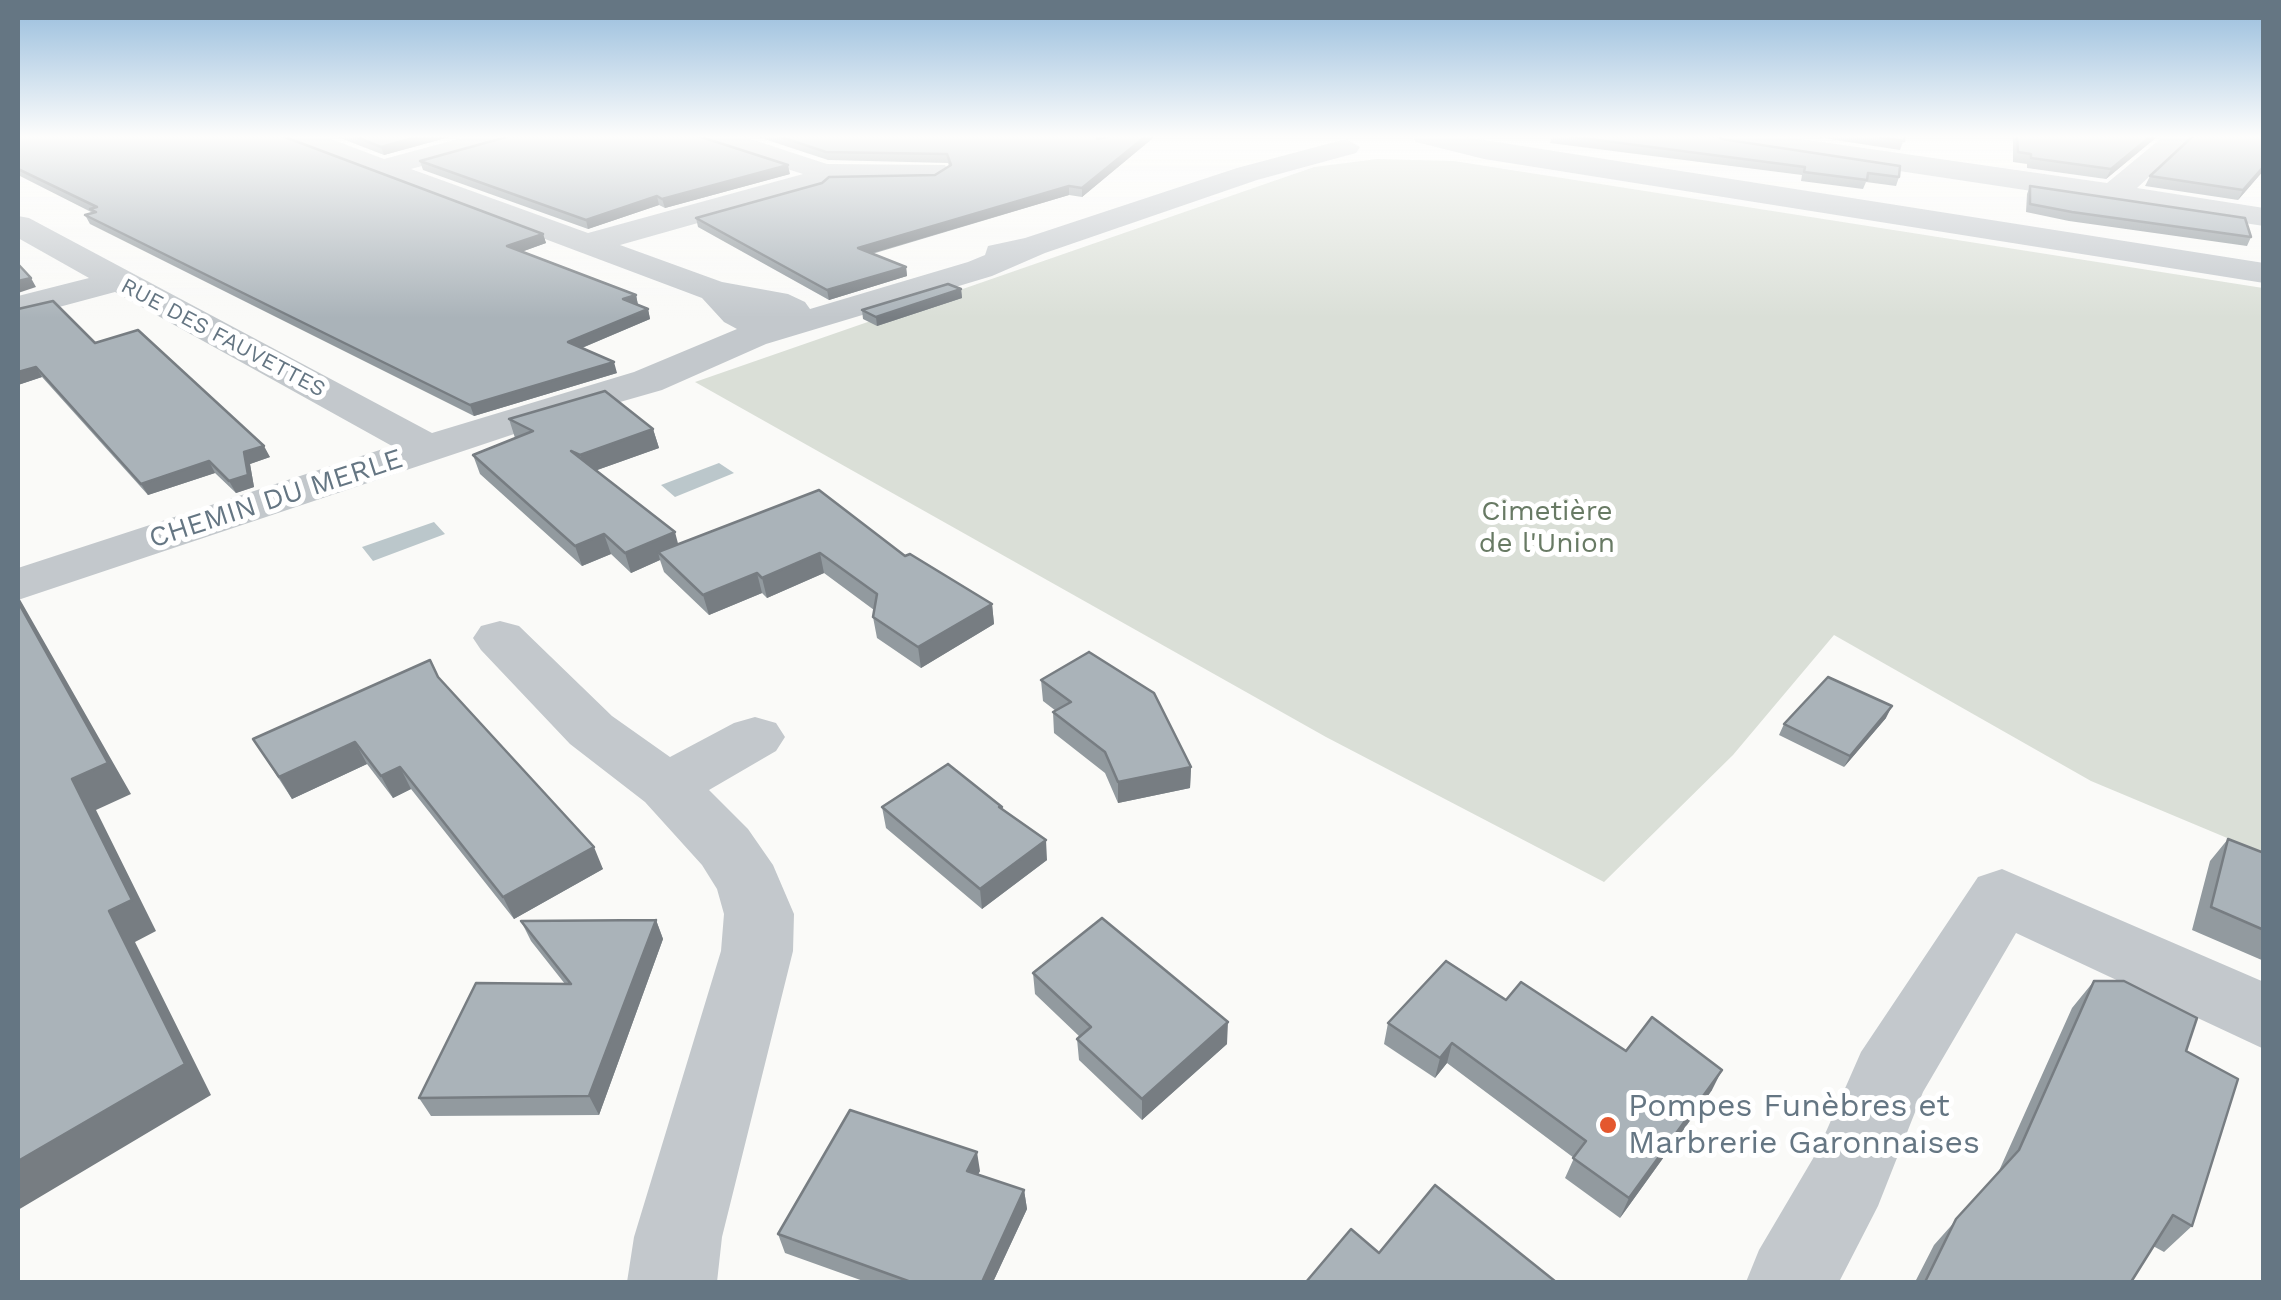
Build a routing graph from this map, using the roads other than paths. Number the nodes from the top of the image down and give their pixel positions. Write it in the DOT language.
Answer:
graph roads {
  1 [pos="462,197"];
  2 [pos="757,197"];
  3 [pos="1180,197"];
  4 [pos="1771,197"];
  5 [pos="1955,197"];
  6 [pos="2136,197"];
  7 [pos="2264,217"];
  8 [pos="18,225"];
  9 [pos="1956,226"];
  10 [pos="589,242"];
  11 [pos="2264,273"];
  12 [pos="118,282"];
  13 [pos="18,307"];
  14 [pos="777,319"];
  15 [pos="429,449"];
  16 [pos="18,585"];
  17 [pos="500,638"];
  18 [pos="754,737"];
  19 [pos="666,786"];
  20 [pos="2264,1017"];
  21 [pos="672,1282"];
  22 [pos="1791,1282"];
  1 -- 10 [label="street"];
  2 -- 10 [label="street"];
  3 -- 14 [label="street, CHEMIN DU MERLE"];
  4 -- 9 [label="street"];
  5 -- 9 [label="street"];
  6 -- 7 [label="street"];
  8 -- 12 [label="street, RUE DES FAUVETTES"];
  9 -- 11 [label="street"];
  10 -- 14 [label="street"];
  12 -- 13 [label="street"];
  12 -- 15 [label="street, RUE DES FAUVETTES"];
  14 -- 15 [label="street, CHEMIN DU MERLE"];
  15 -- 16 [label="street, CHEMIN DU MERLE"];
  17 -- 19 [label="street"];
  18 -- 19 [label="street"];
  19 -- 21 [label="street"];
  20 -- 22 [label="street"];
}
